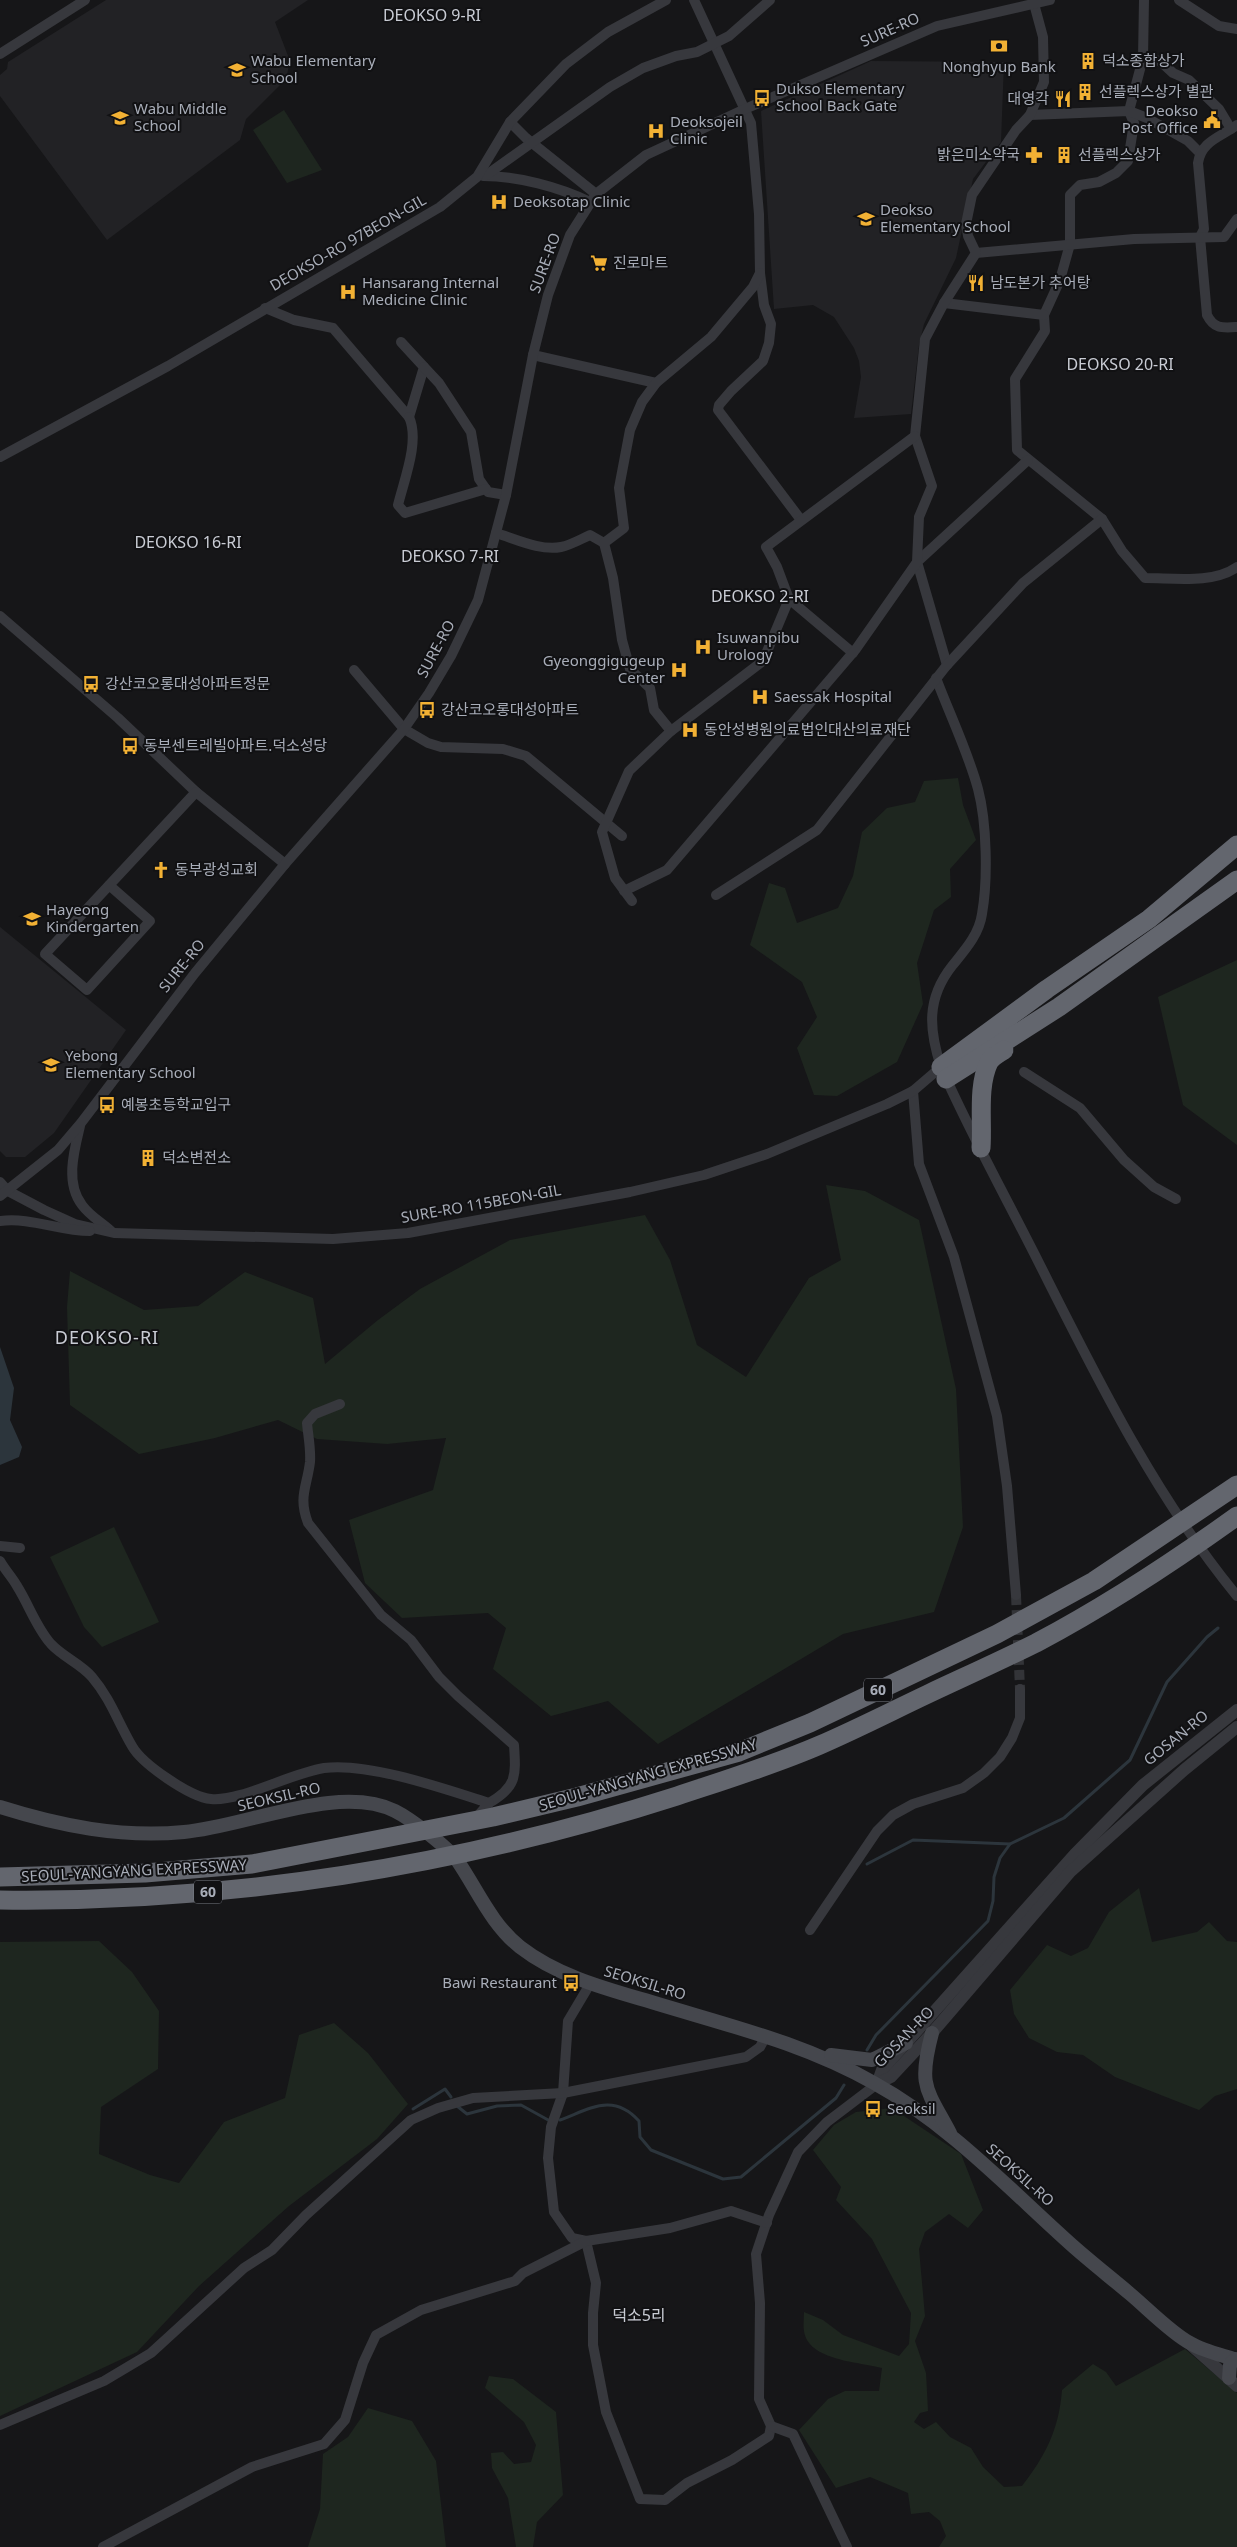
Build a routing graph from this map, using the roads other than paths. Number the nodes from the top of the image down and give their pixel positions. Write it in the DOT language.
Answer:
graph roads {
  1 [pos="85,0"];
  2 [pos="666,0"];
  3 [pos="694,0"];
  4 [pos="770,0"];
  5 [pos="1050,0"];
  6 [pos="1144,0"];
  7 [pos="1178,0"];
  8 [pos="1034,2"];
  9 [pos="1237,29"];
  10 [pos="714,44"];
  11 [pos="0,54"];
  12 [pos="1143,58"];
  13 [pos="745,109"];
  14 [pos="1129,111"];
  15 [pos="1030,115"];
  16 [pos="510,122"];
  17 [pos="1235,126"];
  18 [pos="532,143"];
  19 [pos="1199,152"];
  20 [pos="481,176"];
  21 [pos="593,198"];
  22 [pos="1237,219"];
  23 [pos="1200,237"];
  24 [pos="1070,244"];
  25 [pos="976,253"];
  26 [pos="760,273"];
  27 [pos="944,303"];
  28 [pos="265,308"];
  29 [pos="1044,315"];
  30 [pos="1237,327"];
  31 [pos="401,342"];
  32 [pos="533,355"];
  33 [pos="424,367"];
  34 [pos="656,383"];
  35 [pos="410,418"];
  36 [pos="915,436"];
  37 [pos="0,457"];
  38 [pos="1028,460"];
  39 [pos="486,489"];
  40 [pos="506,495"];
  41 [pos="1102,519"];
  42 [pos="801,520"];
  43 [pos="496,533"];
  44 [pos="604,543"];
  45 [pos="917,562"];
  46 [pos="1237,567"];
  47 [pos="789,599"];
  48 [pos="0,616"];
  49 [pos="853,653"];
  50 [pos="947,665"];
  51 [pos="354,670"];
  52 [pos="936,678"];
  53 [pos="404,729"];
  54 [pos="671,731"];
  55 [pos="196,792"];
  56 [pos="607,822"];
  57 [pos="622,836"];
  58 [pos="1237,839"];
  59 [pos="1237,844"];
  60 [pos="1214,862"];
  61 [pos="285,864"];
  62 [pos="1237,880"];
  63 [pos="109,885"];
  64 [pos="624,892"];
  65 [pos="716,895"];
  66 [pos="632,901"];
  67 [pos="1029,1026"];
  68 [pos="1024,1072"];
  69 [pos="944,1073"];
  70 [pos="914,1091"];
  71 [pos="81,1123"];
  72 [pos="981,1148"];
  73 [pos="0,1182"];
  74 [pos="4,1194"];
  75 [pos="1176,1199"];
  76 [pos="0,1221"];
  77 [pos="111,1232"];
  78 [pos="340,1404"];
  79 [pos="1237,1486"];
  80 [pos="1229,1521"];
  81 [pos="0,1546"];
  82 [pos="20,1548"];
  83 [pos="0,1561"];
  84 [pos="1016,1595"];
  85 [pos="1237,1596"];
  86 [pos="1020,1689"];
  87 [pos="1237,1701"];
  88 [pos="1237,1710"];
  89 [pos="1237,1727"];
  90 [pos="1214,1728"];
  91 [pos="489,1803"];
  92 [pos="0,1807"];
  93 [pos="438,1842"];
  94 [pos="0,1877"];
  95 [pos="0,1900"];
  96 [pos="810,1930"];
  97 [pos="590,1984"];
  98 [pos="932,2034"];
  99 [pos="766,2036"];
  100 [pos="906,2043"];
  101 [pos="814,2052"];
  102 [pos="877,2084"];
  103 [pos="563,2093"];
  104 [pos="953,2138"];
  105 [pos="767,2223"];
  106 [pos="586,2242"];
  107 [pos="1190,2343"];
  108 [pos="1236,2360"];
  109 [pos="1233,2382"];
  110 [pos="0,2425"];
  111 [pos="771,2426"];
  112 [pos="104,2547"];
  113 [pos="847,2547"];
  1 -- 11 [label="street"];
  2 -- 16 [label="street, DEOKSO-RO 97BEON-GIL"];
  3 -- 10 [label="street"];
  4 -- 10 [label="street"];
  5 -- 8 [label="street, SURE-RO"];
  6 -- 12 [label="street"];
  7 -- 9 [label="street"];
  8 -- 13 [label="street, SURE-RO"];
  8 -- 15 [label="street"];
  10 -- 13 [label="street"];
  10 -- 18 [label="street"];
  12 -- 14 [label="street"];
  12 -- 17 [label="street"];
  13 -- 21 [label="street, SURE-RO"];
  13 -- 26 [label="street"];
  14 -- 15 [label="street"];
  14 -- 19 [label="street"];
  14 -- 24 [label="street"];
  15 -- 25 [label="street"];
  16 -- 18 [label="street"];
  16 -- 20 [label="street, DEOKSO-RO 97BEON-GIL"];
  17 -- 19 [label="street"];
  18 -- 20 [label="street"];
  18 -- 21 [label="street"];
  19 -- 23 [label="street"];
  20 -- 21 [label="street"];
  20 -- 28 [label="street, DEOKSO-RO 97BEON-GIL"];
  21 -- 32 [label="street, SURE-RO"];
  22 -- 23 [label="street"];
  23 -- 24 [label="street"];
  23 -- 30 [label="street"];
  24 -- 25 [label="street"];
  24 -- 29 [label="street"];
  25 -- 27 [label="street"];
  26 -- 34 [label="street"];
  26 -- 42 [label="street"];
  27 -- 29 [label="street"];
  27 -- 36 [label="street"];
  28 -- 35 [label="street"];
  28 -- 37 [label="street, DEOKSO-RO 97BEON-GIL"];
  29 -- 38 [label="street"];
  31 -- 33 [label="street"];
  32 -- 34 [label="street"];
  32 -- 40 [label="street, SURE-RO"];
  33 -- 35 [label="street"];
  33 -- 39 [label="street"];
  34 -- 44 [label="street"];
  35 -- 39 [label="street"];
  36 -- 42 [label="street"];
  36 -- 45 [label="street"];
  38 -- 41 [label="street"];
  38 -- 45 [label="street"];
  39 -- 40 [label="street"];
  40 -- 43 [label="street, SURE-RO"];
  41 -- 46 [label="street"];
  41 -- 50 [label="street"];
  42 -- 47 [label="street"];
  43 -- 44 [label="street"];
  43 -- 53 [label="street, SURE-RO"];
  44 -- 54 [label="street"];
  45 -- 49 [label="street"];
  45 -- 50 [label="street"];
  47 -- 49 [label="street"];
  47 -- 54 [label="street"];
  48 -- 55 [label="street"];
  49 -- 64 [label="street"];
  50 -- 52 [label="street"];
  51 -- 53 [label="street"];
  52 -- 65 [label="street"];
  52 -- 69 [label="street"];
  53 -- 56 [label="street"];
  53 -- 61 [label="street, SURE-RO"];
  54 -- 56 [label="street"];
  55 -- 61 [label="street"];
  55 -- 63 [label="street"];
  56 -- 57 [label="street"];
  56 -- 64 [label="street"];
  58 -- 60 [label="highway"];
  59 -- 60 [label="highway"];
  60 -- 69 [label="highway"];
  61 -- 71 [label="street, SURE-RO"];
  62 -- 67 [label="highway"];
  63 -- 63 [label="street"];
  64 -- 66 [label="street"];
  67 -- 69 [label="highway"];
  67 -- 72 [label="highway"];
  68 -- 75 [label="street"];
  69 -- 70 [label="street, SURE-RO 115BEON-GIL"];
  69 -- 72 [label="street"];
  70 -- 77 [label="street, SURE-RO 115BEON-GIL"];
  70 -- 84 [label="street"];
  71 -- 74 [label="street, SURE-RO"];
  71 -- 77 [label="street"];
  72 -- 85 [label="street"];
  73 -- 74 [label="street"];
  74 -- 77 [label="street, SURE-RO 115BEON-GIL"];
  76 -- 77 [label="street"];
  78 -- 91 [label="street"];
  79 -- 94 [label="highway, SEOUL-YANGYANG EXPRESSWAY / 60"];
  80 -- 95 [label="highway, SEOUL-YANGYANG EXPRESSWAY / 60"];
  81 -- 82 [label="street"];
  83 -- 91 [label="street"];
  86 -- 96 [label="street"];
  87 -- 90 [label="street"];
  88 -- 90 [label="street, GOSAN-RO"];
  89 -- 98 [label="street, GOSAN-RO"];
  90 -- 100 [label="street, GOSAN-RO"];
  91 -- 93 [label="street"];
  92 -- 93 [label="main road, SEOKSIL-RO"];
  93 -- 97 [label="main road, SEOKSIL-RO"];
  97 -- 99 [label="main road, SEOKSIL-RO"];
  97 -- 103 [label="street"];
  98 -- 102 [label="street, GOSAN-RO"];
  98 -- 104 [label="main road"];
  99 -- 101 [label="main road, SEOKSIL-RO"];
  99 -- 103 [label="street"];
  100 -- 101 [label="main road"];
  100 -- 102 [label="street, GOSAN-RO"];
  101 -- 102 [label="main road, SEOKSIL-RO"];
  102 -- 104 [label="main road, SEOKSIL-RO"];
  102 -- 105 [label="street"];
  103 -- 106 [label="street"];
  103 -- 110 [label="street"];
  104 -- 107 [label="main road, SEOKSIL-RO"];
  105 -- 106 [label="street"];
  105 -- 111 [label="street"];
  106 -- 111 [label="street"];
  106 -- 112 [label="street"];
  107 -- 108 [label="main road"];
  107 -- 109 [label="street, SEOKSIL-RO"];
  108 -- 109 [label="main road"];
  111 -- 113 [label="street"];
}
